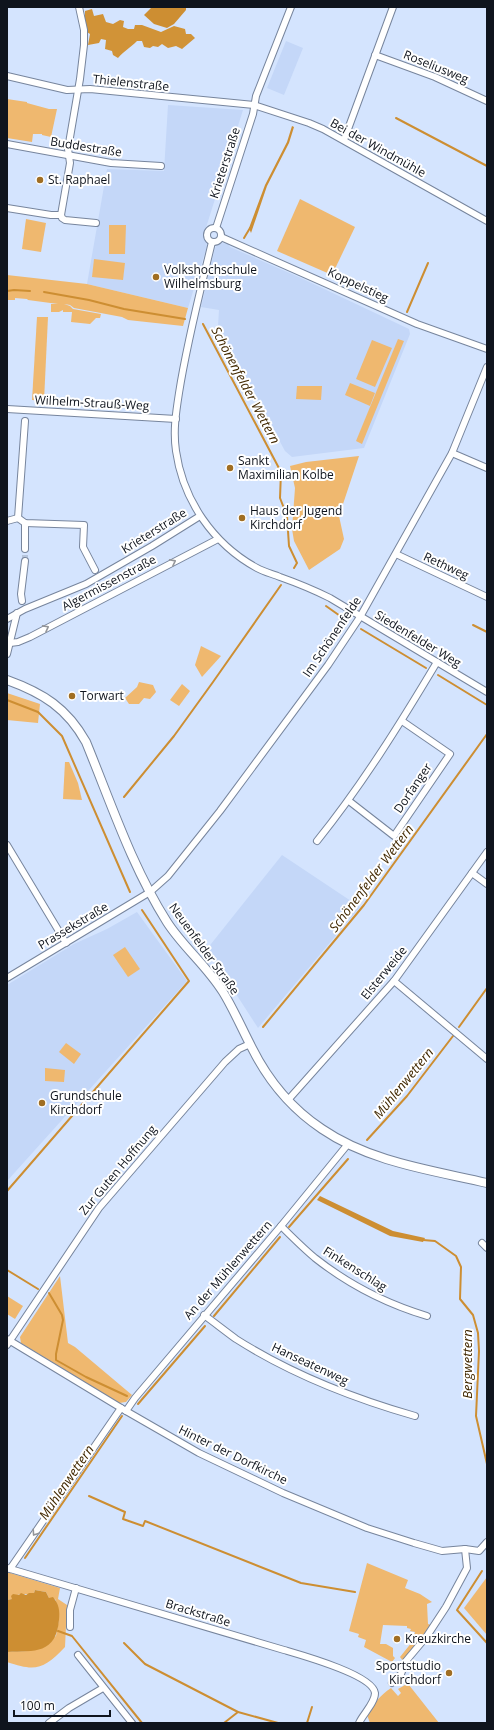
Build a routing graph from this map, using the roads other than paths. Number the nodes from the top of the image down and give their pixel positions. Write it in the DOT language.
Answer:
graph roads {
  1 [pos="79,7"];
  2 [pos="291,7"];
  3 [pos="393,7"];
  4 [pos="375,55"];
  5 [pos="7,76"];
  6 [pos="79,90"];
  7 [pos="487,101"];
  8 [pos="254,105"];
  9 [pos="344,140"];
  10 [pos="7,144"];
  11 [pos="69,156"];
  12 [pos="162,166"];
  13 [pos="7,208"];
  14 [pos="61,215"];
  15 [pos="487,221"];
  16 [pos="96,223"];
  17 [pos="216,228"];
  18 [pos="221,237"];
  19 [pos="212,242"];
  20 [pos="487,349"];
  21 [pos="487,367"];
  22 [pos="7,409"];
  23 [pos="176,419"];
  24 [pos="25,421"];
  25 [pos="15,451"];
  26 [pos="23,452"];
  27 [pos="452,453"];
  28 [pos="487,468"];
  29 [pos="14,473"];
  30 [pos="21,473"];
  31 [pos="200,516"];
  32 [pos="18,518"];
  33 [pos="7,522"];
  34 [pos="26,523"];
  35 [pos="218,539"];
  36 [pos="25,549"];
  37 [pos="396,554"];
  38 [pos="25,561"];
  39 [pos="95,570"];
  40 [pos="487,597"];
  41 [pos="22,601"];
  42 [pos="17,613"];
  43 [pos="360,617"];
  44 [pos="7,618"];
  45 [pos="10,643"];
  46 [pos="7,654"];
  47 [pos="437,662"];
  48 [pos="7,680"];
  49 [pos="487,692"];
  50 [pos="402,721"];
  51 [pos="349,801"];
  52 [pos="317,841"];
  53 [pos="9,847"];
  54 [pos="487,852"];
  55 [pos="472,873"];
  56 [pos="487,884"];
  57 [pos="150,892"];
  58 [pos="66,943"];
  59 [pos="7,978"];
  60 [pos="394,981"];
  61 [pos="250,1044"];
  62 [pos="487,1059"];
  63 [pos="288,1100"];
  64 [pos="348,1144"];
  65 [pos="487,1183"];
  66 [pos="281,1226"];
  67 [pos="204,1315"];
  68 [pos="427,1316"];
  69 [pos="8,1342"];
  70 [pos="123,1410"];
  71 [pos="415,1416"];
  72 [pos="487,1542"];
  73 [pos="465,1549"];
  74 [pos="9,1569"];
  75 [pos="76,1588"];
  76 [pos="70,1627"];
  77 [pos="78,1654"];
  78 [pos="392,1683"];
  79 [pos="103,1688"];
  80 [pos="49,1723"];
  81 [pos="132,1723"];
  82 [pos="359,1723"];
  1 -- 6 [label="street"];
  2 -- 8 [label="street, Krieterstraße"];
  3 -- 4 [label="street"];
  4 -- 7 [label="street, Roseliusweg"];
  4 -- 9 [label="street"];
  5 -- 6 [label="street, Thielenstraße"];
  6 -- 8 [label="street, Thielenstraße"];
  6 -- 11 [label="street"];
  8 -- 9 [label="street, Bei der Windmühle"];
  8 -- 17 [label="street, Krieterstraße"];
  9 -- 15 [label="street, Bei der Windmühle"];
  10 -- 11 [label="street, Buddestraße"];
  11 -- 12 [label="street, Buddestraße"];
  11 -- 14 [label="street"];
  13 -- 14 [label="street"];
  14 -- 16 [label="street"];
  17 -- 18 [label="street"];
  17 -- 19 [label="street, Krieterstraße"];
  18 -- 19 [label="street"];
  18 -- 20 [label="street, Koppelstieg"];
  19 -- 23 [label="street, Krieterstraße"];
  21 -- 27 [label="street, Im Schönenfelde"];
  22 -- 23 [label="street, Wilhelm-Strauß-Weg"];
  23 -- 31 [label="street, Krieterstraße"];
  24 -- 26 [label="street"];
  25 -- 26 [label="street"];
  26 -- 30 [label="street"];
  27 -- 28 [label="street"];
  27 -- 37 [label="street, Im Schönenfelde"];
  29 -- 30 [label="street"];
  30 -- 32 [label="street"];
  31 -- 35 [label="street, Siedenfelder Weg"];
  31 -- 42 [label="street, Krieterstraße"];
  32 -- 33 [label="street"];
  32 -- 34 [label="street"];
  34 -- 36 [label="street"];
  34 -- 39 [label="street"];
  35 -- 43 [label="street, Siedenfelder Weg"];
  45 -- 35 [label="street, Algermissenstraße, one-way"];
  37 -- 40 [label="street, Rethweg"];
  37 -- 43 [label="street, Im Schönenfelde"];
  38 -- 41 [label="street"];
  42 -- 44 [label="street, Krieterstraße"];
  42 -- 45 [label="street"];
  43 -- 47 [label="street, Siedenfelder Weg"];
  43 -- 57 [label="street, Im Schönenfelde"];
  45 -- 46 [label="street"];
  47 -- 49 [label="street, Siedenfelder Weg"];
  47 -- 50 [label="street"];
  48 -- 57 [label="main road, Neuenfelder Straße"];
  50 -- 51 [label="street"];
  50 -- 51 [label="street, Dorfanger"];
  51 -- 52 [label="street"];
  53 -- 58 [label="street"];
  54 -- 55 [label="street, Elsterweide"];
  55 -- 56 [label="street"];
  55 -- 60 [label="street, Elsterweide"];
  57 -- 58 [label="street, Prassekstraße"];
  57 -- 61 [label="main road, Neuenfelder Straße"];
  58 -- 59 [label="street, Prassekstraße"];
  60 -- 62 [label="street"];
  60 -- 63 [label="street, Elsterweide"];
  61 -- 63 [label="main road, Neuenfelder Straße"];
  61 -- 69 [label="street, Zur Guten Hoffnung"];
  63 -- 64 [label="main road, Neuenfelder Straße"];
  64 -- 65 [label="main road, Neuenfelder Straße"];
  64 -- 66 [label="street, An der Mühlenwettern"];
  66 -- 67 [label="street, An der Mühlenwettern"];
  66 -- 68 [label="street, Finkenschlag"];
  67 -- 70 [label="street, An der Mühlenwettern"];
  67 -- 71 [label="street, Hanseatenweg"];
  69 -- 70 [label="street, Hinter der Dorfkirche"];
  70 -- 73 [label="street, Hinter der Dorfkirche"];
  70 -- 74 [label="street, An der Mühlenwettern, one-way"];
  72 -- 73 [label="street, Hinter der Dorfkirche"];
  73 -- 78 [label="street"];
  74 -- 75 [label="street, Brackstraße"];
  75 -- 76 [label="street"];
  75 -- 82 [label="street, Brackstraße"];
  77 -- 79 [label="street"];
  79 -- 80 [label="street"];
  79 -- 81 [label="street"];
}
